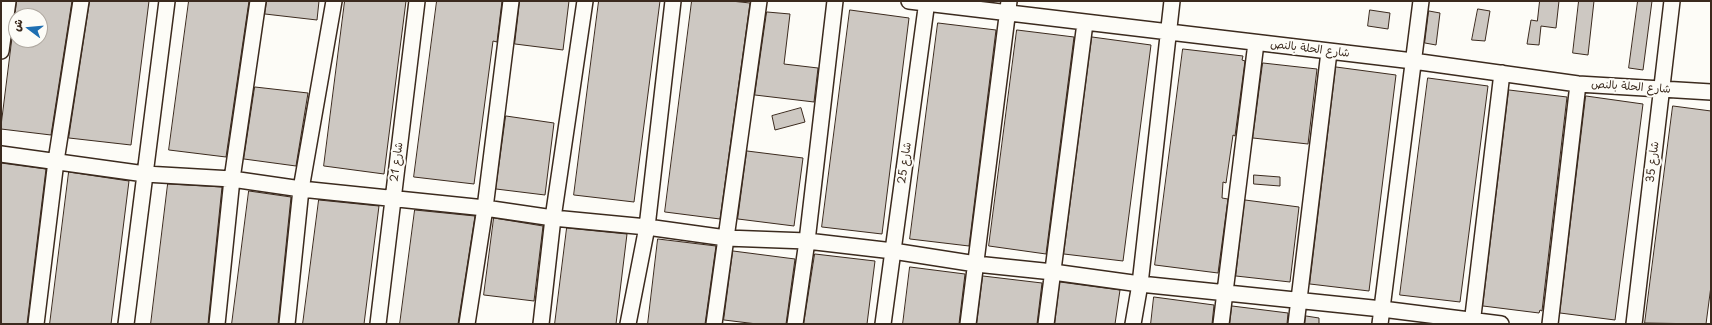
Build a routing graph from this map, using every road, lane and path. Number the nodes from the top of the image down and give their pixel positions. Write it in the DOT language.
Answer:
graph roads {
  1 [pos="8,1"];
  2 [pos="81,1"];
  3 [pos="167,1"];
  4 [pos="258,1"];
  5 [pos="334,1"];
  6 [pos="417,1"];
  7 [pos="511,1"];
  8 [pos="585,1"];
  9 [pos="673,1"];
  10 [pos="760,1"];
  11 [pos="835,1"];
  12 [pos="909,1"];
  13 [pos="1172,1"];
  14 [pos="1421,1"];
  15 [pos="1672,1"];
  16 [pos="927,2"];
  17 [pos="1008,7"];
  18 [pos="1085,23"];
  19 [pos="1168,33"];
  20 [pos="1256,43"];
  21 [pos="1,51"];
  22 [pos="1329,52"];
  23 [pos="1413,61"];
  24 [pos="1502,73"];
  25 [pos="1578,84"];
  26 [pos="1661,89"];
  27 [pos="1711,92"];
  28 [pos="1,154"];
  29 [pos="56,161"];
  30 [pos="145,174"];
  31 [pos="232,179"];
  32 [pos="301,189"];
  33 [pos="393,199"];
  34 [pos="485,208"];
  35 [pos="553,218"];
  36 [pos="647,227"];
  37 [pos="726,238"];
  38 [pos="806,241"];
  39 [pos="893,251"];
  40 [pos="976,264"];
  41 [pos="1053,272"];
  42 [pos="1140,284"];
  43 [pos="1225,293"];
  44 [pos="1300,301"];
  45 [pos="1381,317"];
  46 [pos="1472,322"];
  47 [pos="36,324"];
  48 [pos="126,324"];
  49 [pos="217,324"];
  50 [pos="287,324"];
  51 [pos="378,324"];
  52 [pos="468,324"];
  53 [pos="541,324"];
  54 [pos="628,324"];
  55 [pos="714,324"];
  56 [pos="795,324"];
  57 [pos="883,324"];
  58 [pos="968,324"];
  59 [pos="1046,324"];
  60 [pos="1133,324"];
  61 [pos="1221,324"];
  62 [pos="1296,324"];
  63 [pos="1501,324"];
  64 [pos="1550,324"];
  65 [pos="1634,324"];
  1 -- 21 [label="street"];
  2 -- 29 [label="street"];
  3 -- 30 [label="street"];
  4 -- 31 [label="street"];
  5 -- 32 [label="street"];
  6 -- 33 [label="street, شارع 21"];
  7 -- 34 [label="street"];
  8 -- 35 [label="street"];
  9 -- 36 [label="street"];
  10 -- 37 [label="street"];
  11 -- 38 [label="street"];
  12 -- 16 [label="street, شارع الحلة بالنص"];
  13 -- 19 [label="street"];
  14 -- 23 [label="street"];
  15 -- 26 [label="street, شارع 35"];
  16 -- 17 [label="street, شارع الحلة بالنص"];
  16 -- 39 [label="street, شارع 25"];
  17 -- 18 [label="street, شارع الحلة بالنص"];
  17 -- 40 [label="street"];
  18 -- 19 [label="street, شارع الحلة بالنص"];
  18 -- 41 [label="street"];
  19 -- 20 [label="street, شارع الحلة بالنص"];
  19 -- 42 [label="street"];
  20 -- 22 [label="street, شارع الحلة بالنص"];
  20 -- 43 [label="street"];
  22 -- 23 [label="street, شارع الحلة بالنص"];
  22 -- 44 [label="street"];
  23 -- 24 [label="street, شارع الحلة بالنص"];
  23 -- 45 [label="street"];
  24 -- 25 [label="street, شارع الحلة بالنص"];
  24 -- 46 [label="street"];
  25 -- 26 [label="street, شارع الحلة بالنص"];
  25 -- 64 [label="street"];
  26 -- 27 [label="street, شارع الحلة بالنص"];
  26 -- 65 [label="street, شارع 35"];
  28 -- 29 [label="street"];
  29 -- 30 [label="street"];
  29 -- 47 [label="street"];
  30 -- 31 [label="street"];
  30 -- 48 [label="street"];
  31 -- 32 [label="street"];
  31 -- 49 [label="street"];
  32 -- 33 [label="street"];
  32 -- 50 [label="street"];
  33 -- 34 [label="street"];
  33 -- 51 [label="street, شارع 21"];
  34 -- 35 [label="street"];
  34 -- 52 [label="street"];
  35 -- 36 [label="street"];
  35 -- 53 [label="street"];
  36 -- 37 [label="street"];
  36 -- 54 [label="street"];
  37 -- 38 [label="street"];
  37 -- 55 [label="street"];
  38 -- 39 [label="street"];
  38 -- 56 [label="street"];
  39 -- 40 [label="street"];
  39 -- 57 [label="street, شارع 25"];
  40 -- 41 [label="street"];
  40 -- 58 [label="street"];
  41 -- 42 [label="street"];
  41 -- 59 [label="street"];
  42 -- 43 [label="street"];
  42 -- 60 [label="street"];
  43 -- 44 [label="street"];
  43 -- 61 [label="street"];
  44 -- 45 [label="street"];
  44 -- 62 [label="street"];
  45 -- 46 [label="street"];
  46 -- 63 [label="street"];
}
